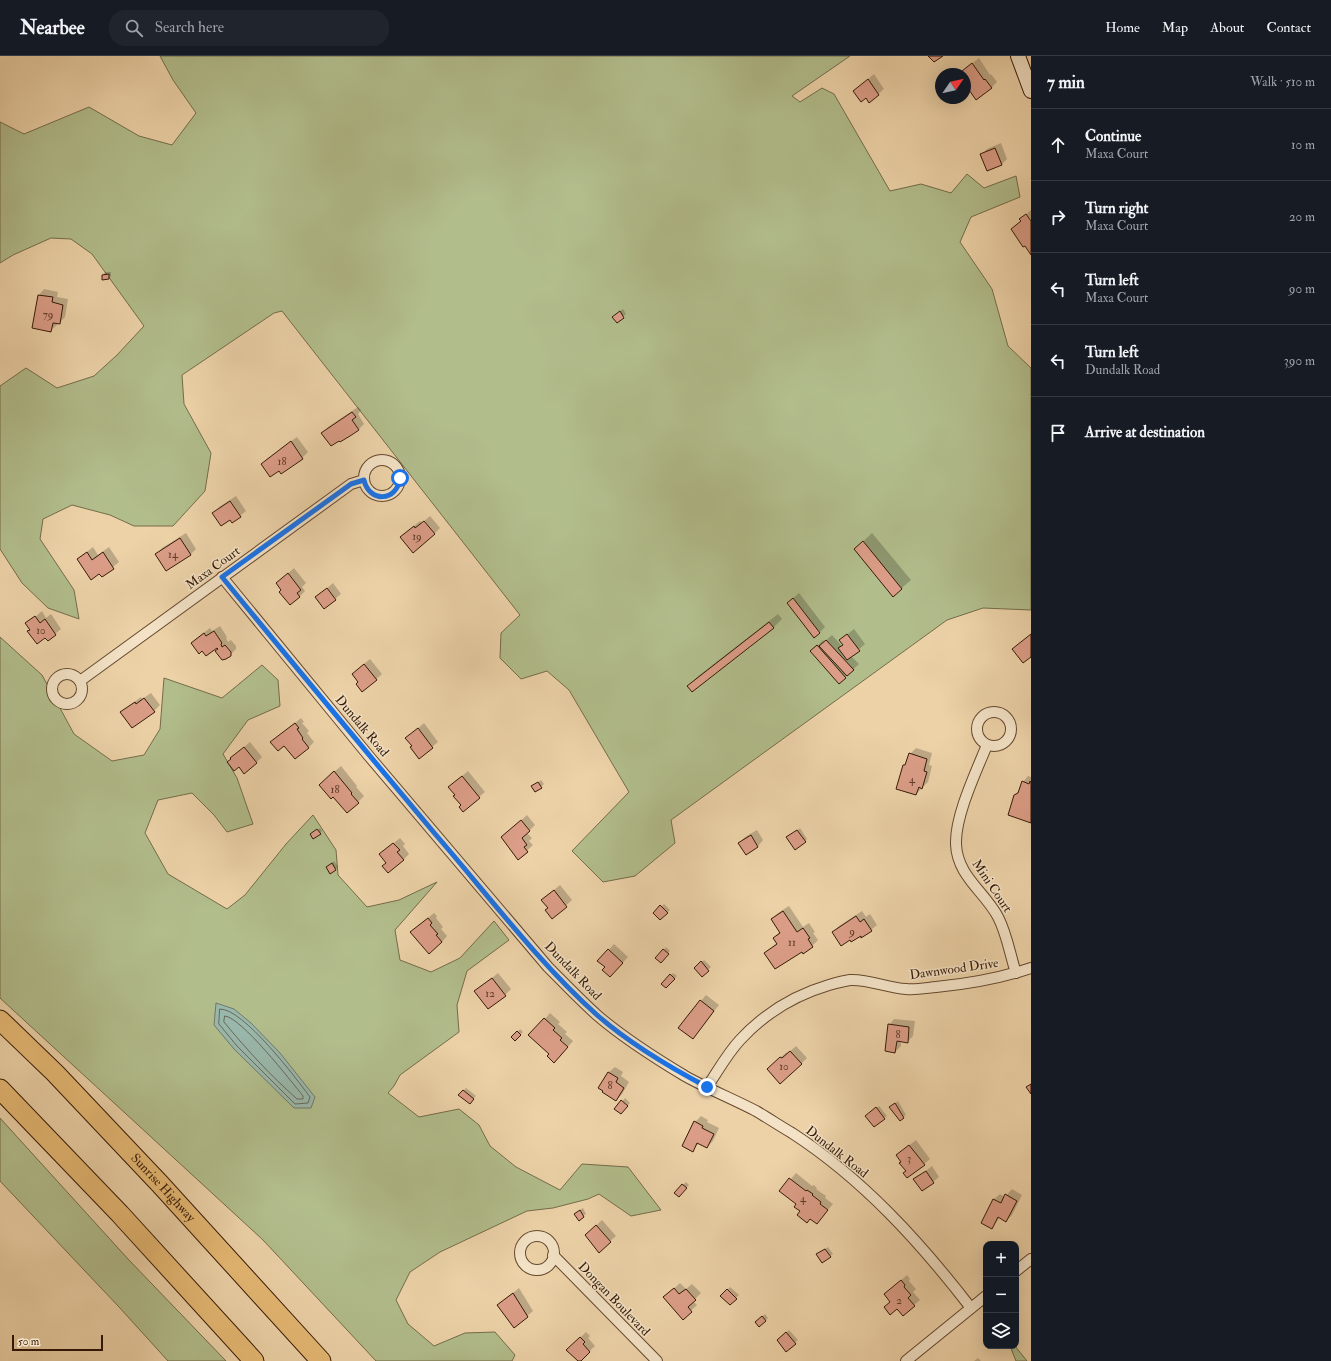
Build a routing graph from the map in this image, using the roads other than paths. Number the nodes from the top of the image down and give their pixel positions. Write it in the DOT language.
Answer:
graph roads {
  1 [pos="1018,56"];
  2 [pos="1031,91"];
  3 [pos="364,480"];
  4 [pos="222,577"];
  5 [pos="80,681"];
  6 [pos="987,745"];
  7 [pos="1031,968"];
  8 [pos="1016,973"];
  9 [pos="0,1020"];
  10 [pos="707,1087"];
  11 [pos="0,1090"];
  12 [pos="553,1255"];
  13 [pos="1031,1259"];
  14 [pos="1019,1269"];
  15 [pos="983,1298"];
  16 [pos="971,1308"];
  17 [pos="254,1361"];
  18 [pos="320,1361"];
  19 [pos="657,1361"];
  20 [pos="906,1361"];
  1 -- 2 [label="main road"];
  3 -- 4 [label="street, Maxa Court"];
  4 -- 5 [label="street, Maxa Court"];
  4 -- 10 [label="street, Dundalk Road"];
  6 -- 8 [label="street, Mini Court"];
  7 -- 8 [label="street, Dawnwood Drive"];
  8 -- 10 [label="street, Dawnwood Drive"];
  9 -- 18 [label="highway, Sunrise Highway"];
  10 -- 16 [label="street, Dundalk Road"];
  11 -- 17 [label="highway"];
  12 -- 19 [label="street, Dongan Boulevard"];
  13 -- 14 [label="street"];
  15 -- 16 [label="street"];
  16 -- 20 [label="street"];
}
